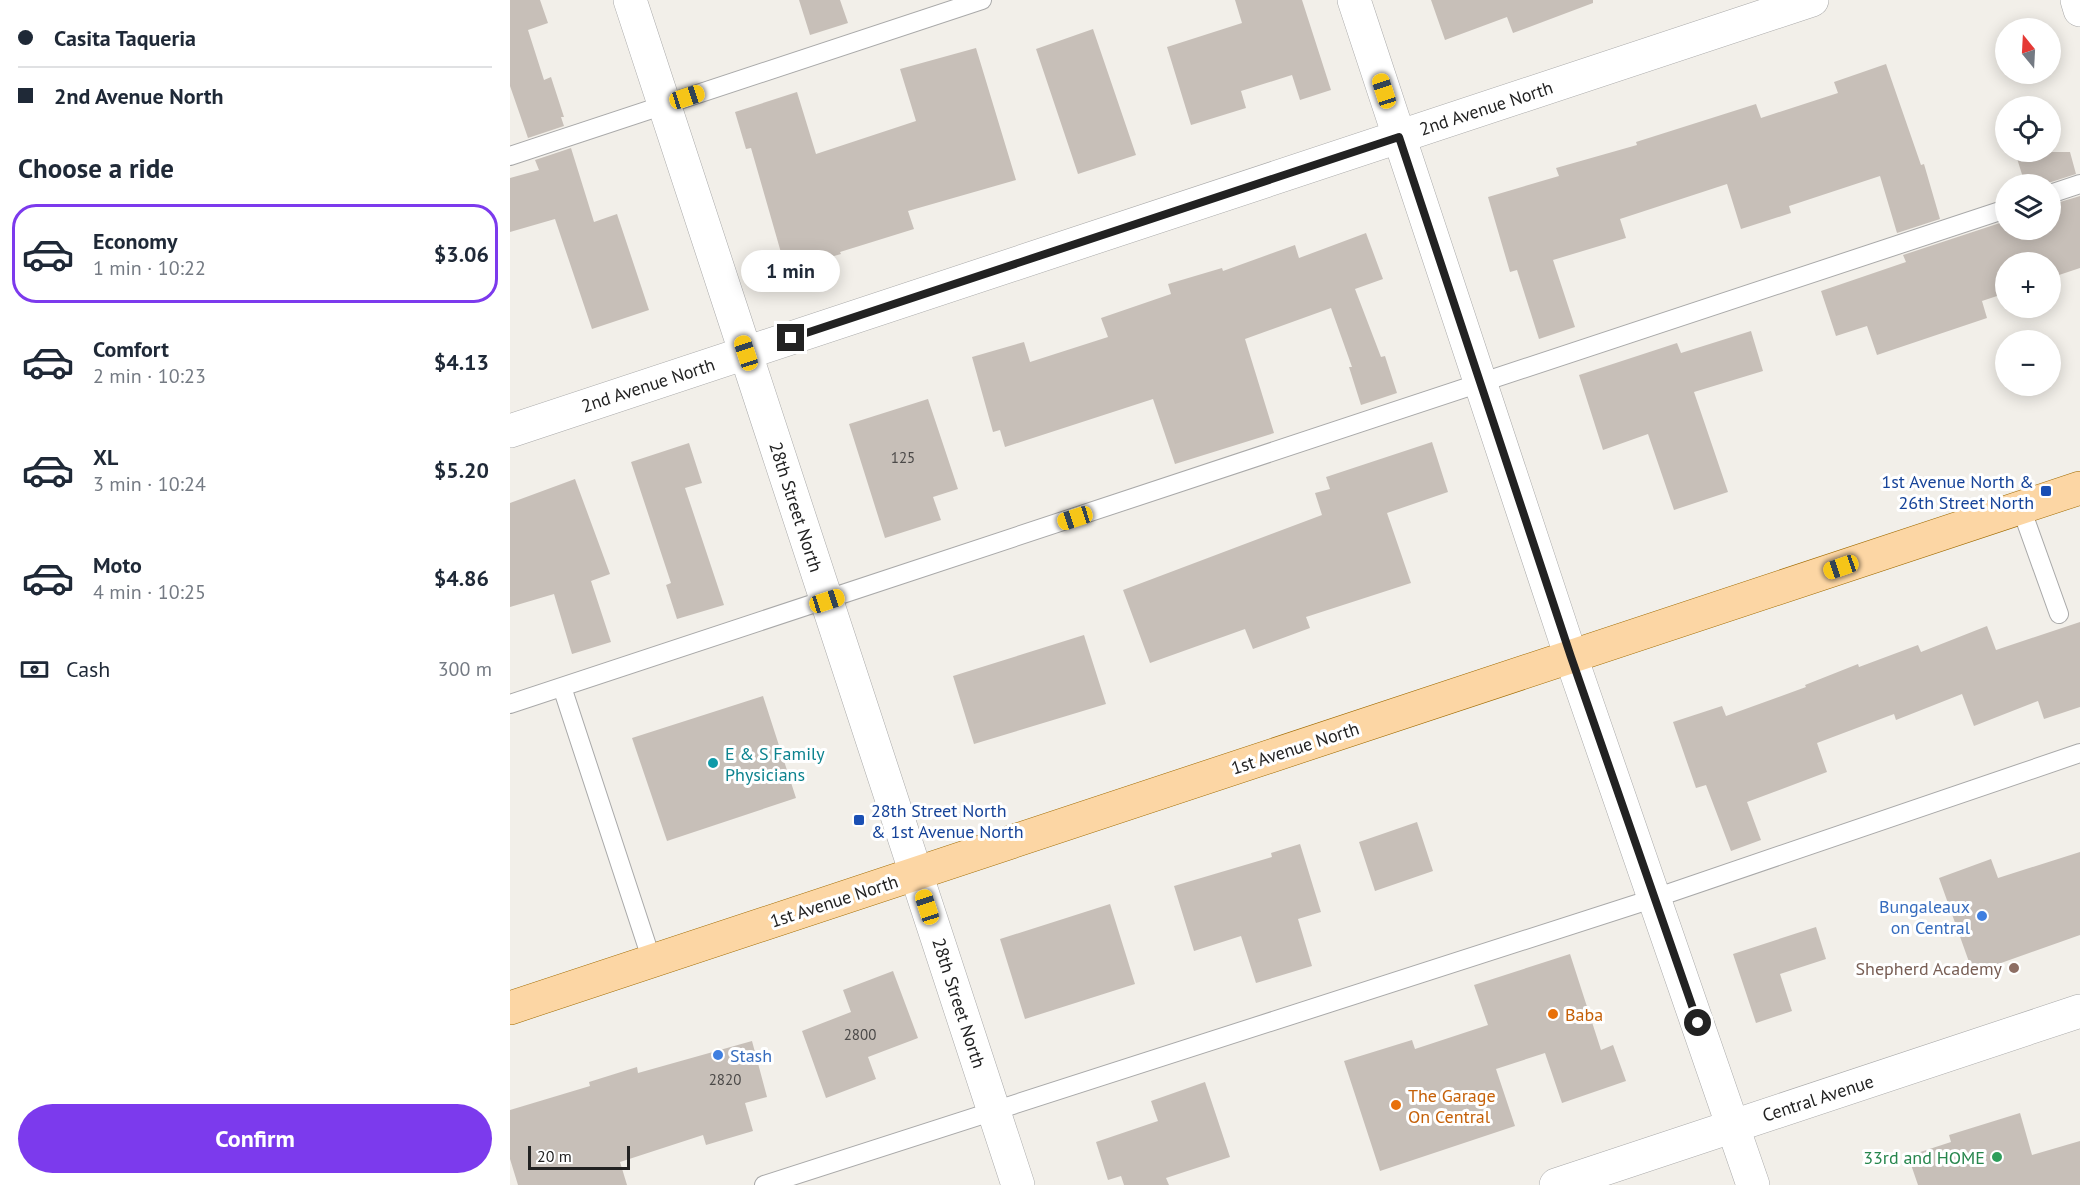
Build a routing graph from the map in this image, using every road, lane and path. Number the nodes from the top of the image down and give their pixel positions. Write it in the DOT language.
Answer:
graph roads {
  1 [pos="630,0"];
  2 [pos="981,0"];
  3 [pos="1354,0"];
  4 [pos="1812,0"];
  5 [pos="2077,0"];
  6 [pos="2080,10"];
  7 [pos="664,105"];
  8 [pos="1399,137"];
  9 [pos="510,156"];
  10 [pos="2080,184"];
  11 [pos="2061,190"];
  12 [pos="1995,213"];
  13 [pos="746,353"];
  14 [pos="1481,384"];
  15 [pos="510,431"];
  16 [pos="2080,488"];
  17 [pos="2021,508"];
  18 [pos="827,601"];
  19 [pos="2059,614"];
  20 [pos="1571,657"];
  21 [pos="562,687"];
  22 [pos="510,704"];
  23 [pos="2080,753"];
  24 [pos="916,874"];
  25 [pos="1655,898"];
  26 [pos="652,961"];
  27 [pos="510,1008"];
  28 [pos="2080,1011"];
  29 [pos="994,1110"];
  30 [pos="1734,1126"];
  31 [pos="764,1185"];
  32 [pos="1018,1185"];
  33 [pos="1556,1185"];
  34 [pos="1753,1185"];
  1 -- 7 [label="street, 28th Street North"];
  2 -- 7 [label="lane"];
  3 -- 8 [label="street"];
  4 -- 8 [label="street, 2nd Avenue North"];
  5 -- 6 [label="street"];
  7 -- 9 [label="lane"];
  7 -- 13 [label="street, 28th Street North"];
  8 -- 13 [label="street, 2nd Avenue North"];
  8 -- 14 [label="street"];
  10 -- 11 [label="lane"];
  12 -- 14 [label="lane"];
  13 -- 15 [label="street, 2nd Avenue North"];
  13 -- 18 [label="street, 28th Street North"];
  14 -- 18 [label="lane"];
  14 -- 20 [label="street"];
  16 -- 17 [label="main road, 1st Avenue North"];
  17 -- 19 [label="lane"];
  17 -- 20 [label="main road, 1st Avenue North"];
  18 -- 21 [label="lane"];
  18 -- 24 [label="street, 28th Street North"];
  20 -- 24 [label="main road, 1st Avenue North"];
  20 -- 25 [label="street"];
  21 -- 22 [label="lane"];
  21 -- 26 [label="lane"];
  23 -- 25 [label="lane"];
  24 -- 26 [label="main road, 1st Avenue North"];
  24 -- 29 [label="street, 28th Street North"];
  25 -- 29 [label="lane"];
  25 -- 30 [label="street"];
  26 -- 27 [label="main road, 1st Avenue North"];
  28 -- 30 [label="street, Central Avenue"];
  29 -- 31 [label="lane"];
  29 -- 32 [label="street, 28th Street North"];
  30 -- 33 [label="street, Central Avenue"];
  30 -- 34 [label="street"];
}
